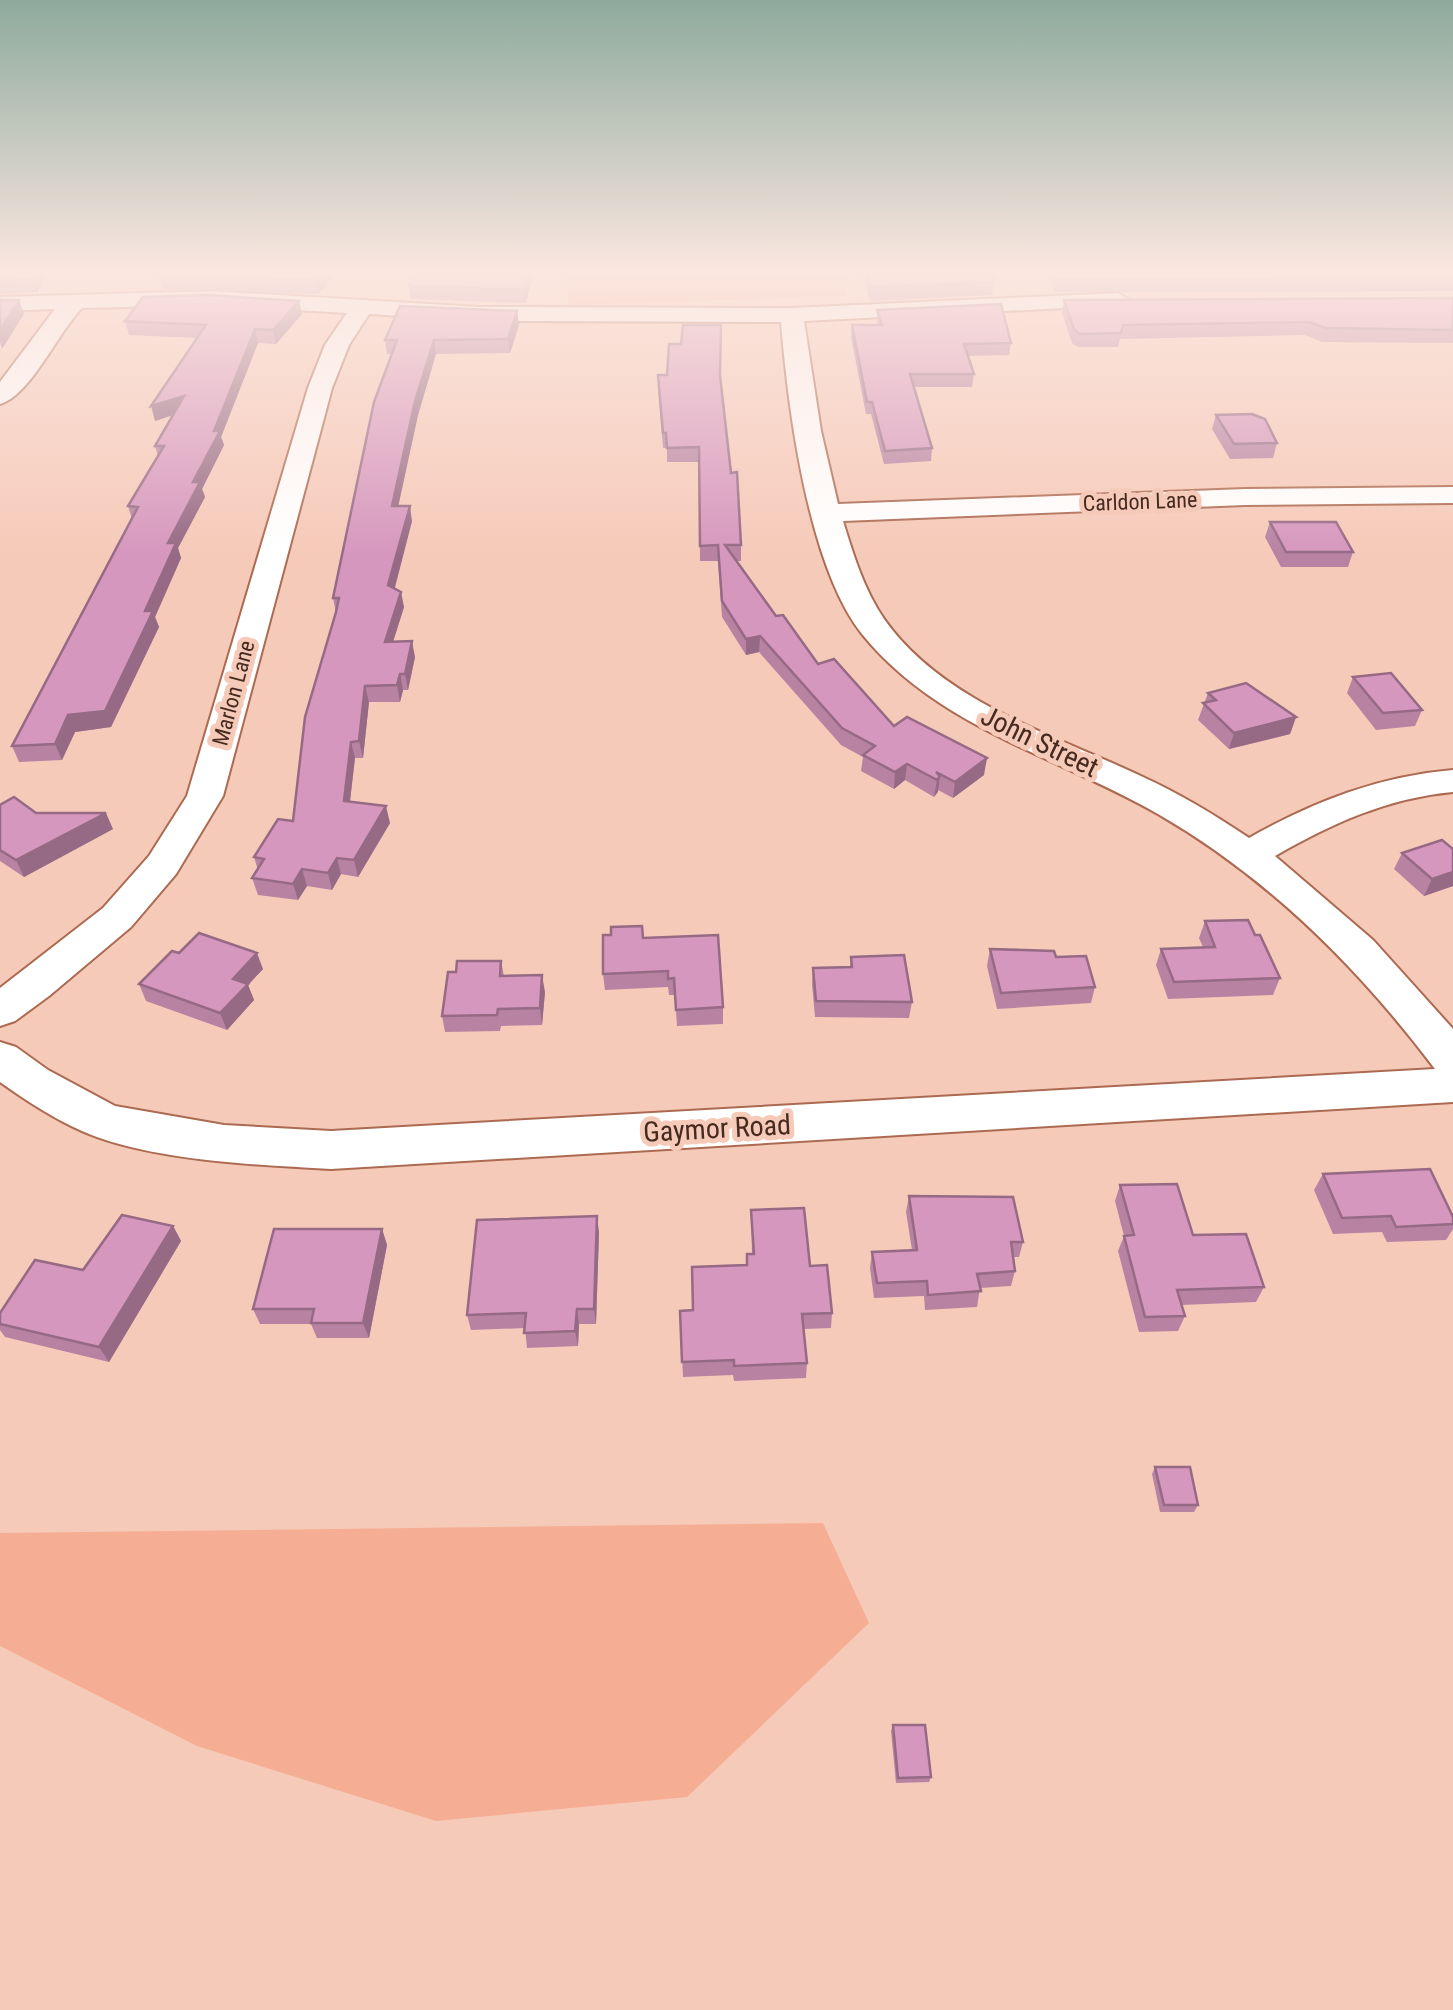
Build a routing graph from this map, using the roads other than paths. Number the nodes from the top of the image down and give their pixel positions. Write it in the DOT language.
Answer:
graph roads {
  1 [pos="26,367"];
  2 [pos="328,367"];
  3 [pos="795,367"];
  4 [pos="0,396"];
  5 [pos="1453,495"];
  6 [pos="828,513"];
  7 [pos="1453,781"];
  8 [pos="1248,854"];
  9 [pos="0,1010"];
  10 [pos="0,1059"];
  11 [pos="1453,1060"];
  12 [pos="1453,1084"];
  1 -- 4 [label="street"];
  2 -- 9 [label="street, Marlon Lane"];
  3 -- 6 [label="street, John Street"];
  5 -- 6 [label="street, Carldon Lane"];
  6 -- 8 [label="street, John Street"];
  7 -- 8 [label="street"];
  8 -- 11 [label="street, John Street"];
  10 -- 12 [label="street, Gaymor Road"];
}
